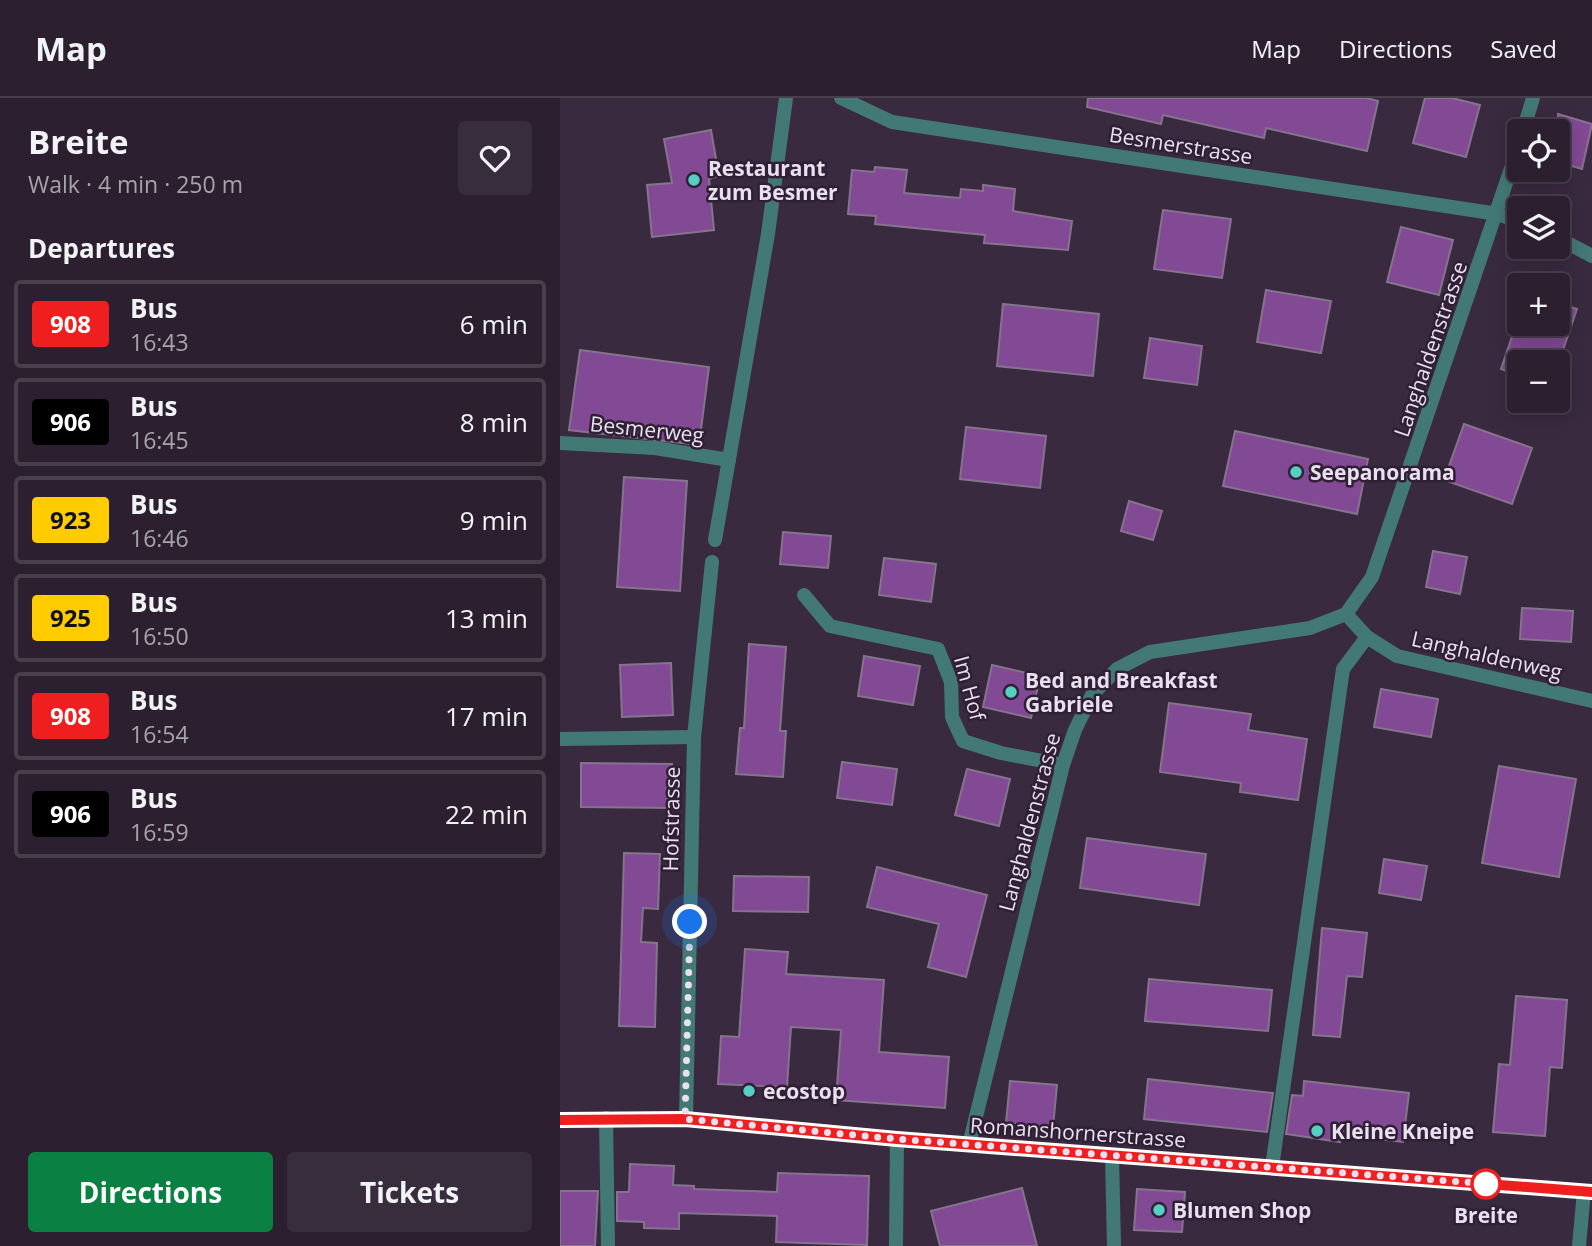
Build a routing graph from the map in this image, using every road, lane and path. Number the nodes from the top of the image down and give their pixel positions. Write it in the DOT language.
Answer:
graph roads {
  1 [pos="786,98"];
  2 [pos="841,98"];
  3 [pos="1533,98"];
  4 [pos="1527,119"];
  5 [pos="1508,182"];
  6 [pos="1498,214"];
  7 [pos="1507,217"];
  8 [pos="1570,244"];
  9 [pos="1592,256"];
  10 [pos="560,443"];
  11 [pos="729,460"];
  12 [pos="715,540"];
  13 [pos="712,562"];
  14 [pos="804,595"];
  15 [pos="1346,614"];
  16 [pos="1367,637"];
  17 [pos="1592,701"];
  18 [pos="694,737"];
  19 [pos="560,739"];
  20 [pos="1063,765"];
  21 [pos="606,1118"];
  22 [pos="685,1119"];
  23 [pos="560,1120"];
  24 [pos="897,1139"];
  25 [pos="969,1145"];
  26 [pos="1112,1156"];
  27 [pos="1272,1167"];
  28 [pos="1588,1191"];
  29 [pos="608,1246"];
  30 [pos="896,1246"];
  31 [pos="1114,1246"];
  32 [pos="1579,1246"];
  1 -- 11 [label="street"];
  2 -- 6 [label="street, Besmerstrasse"];
  3 -- 4 [label="street"];
  5 -- 6 [label="street, Langhaldenstrasse"];
  6 -- 7 [label="street, Besmerstrasse"];
  6 -- 15 [label="street, Langhaldenstrasse"];
  8 -- 9 [label="street"];
  10 -- 11 [label="street, Besmerweg"];
  11 -- 12 [label="street"];
  13 -- 18 [label="street, Hofstrasse"];
  14 -- 20 [label="street, Im Hof"];
  15 -- 16 [label="street, Langhaldenweg"];
  15 -- 20 [label="street, Langhaldenstrasse"];
  16 -- 17 [label="street, Langhaldenweg"];
  16 -- 27 [label="street"];
  18 -- 19 [label="street"];
  18 -- 22 [label="street, Hofstrasse"];
  20 -- 25 [label="street, Langhaldenstrasse"];
  21 -- 22 [label="street, Romanshornerstrasse"];
  21 -- 23 [label="street, Romanshornerstrasse"];
  21 -- 29 [label="street"];
  22 -- 24 [label="street, Romanshornerstrasse"];
  24 -- 25 [label="street, Romanshornerstrasse"];
  24 -- 30 [label="street"];
  25 -- 26 [label="street, Romanshornerstrasse"];
  26 -- 27 [label="street, Romanshornerstrasse"];
  26 -- 31 [label="street"];
  27 -- 28 [label="street, Romanshornerstrasse"];
  28 -- 32 [label="street"];
}
